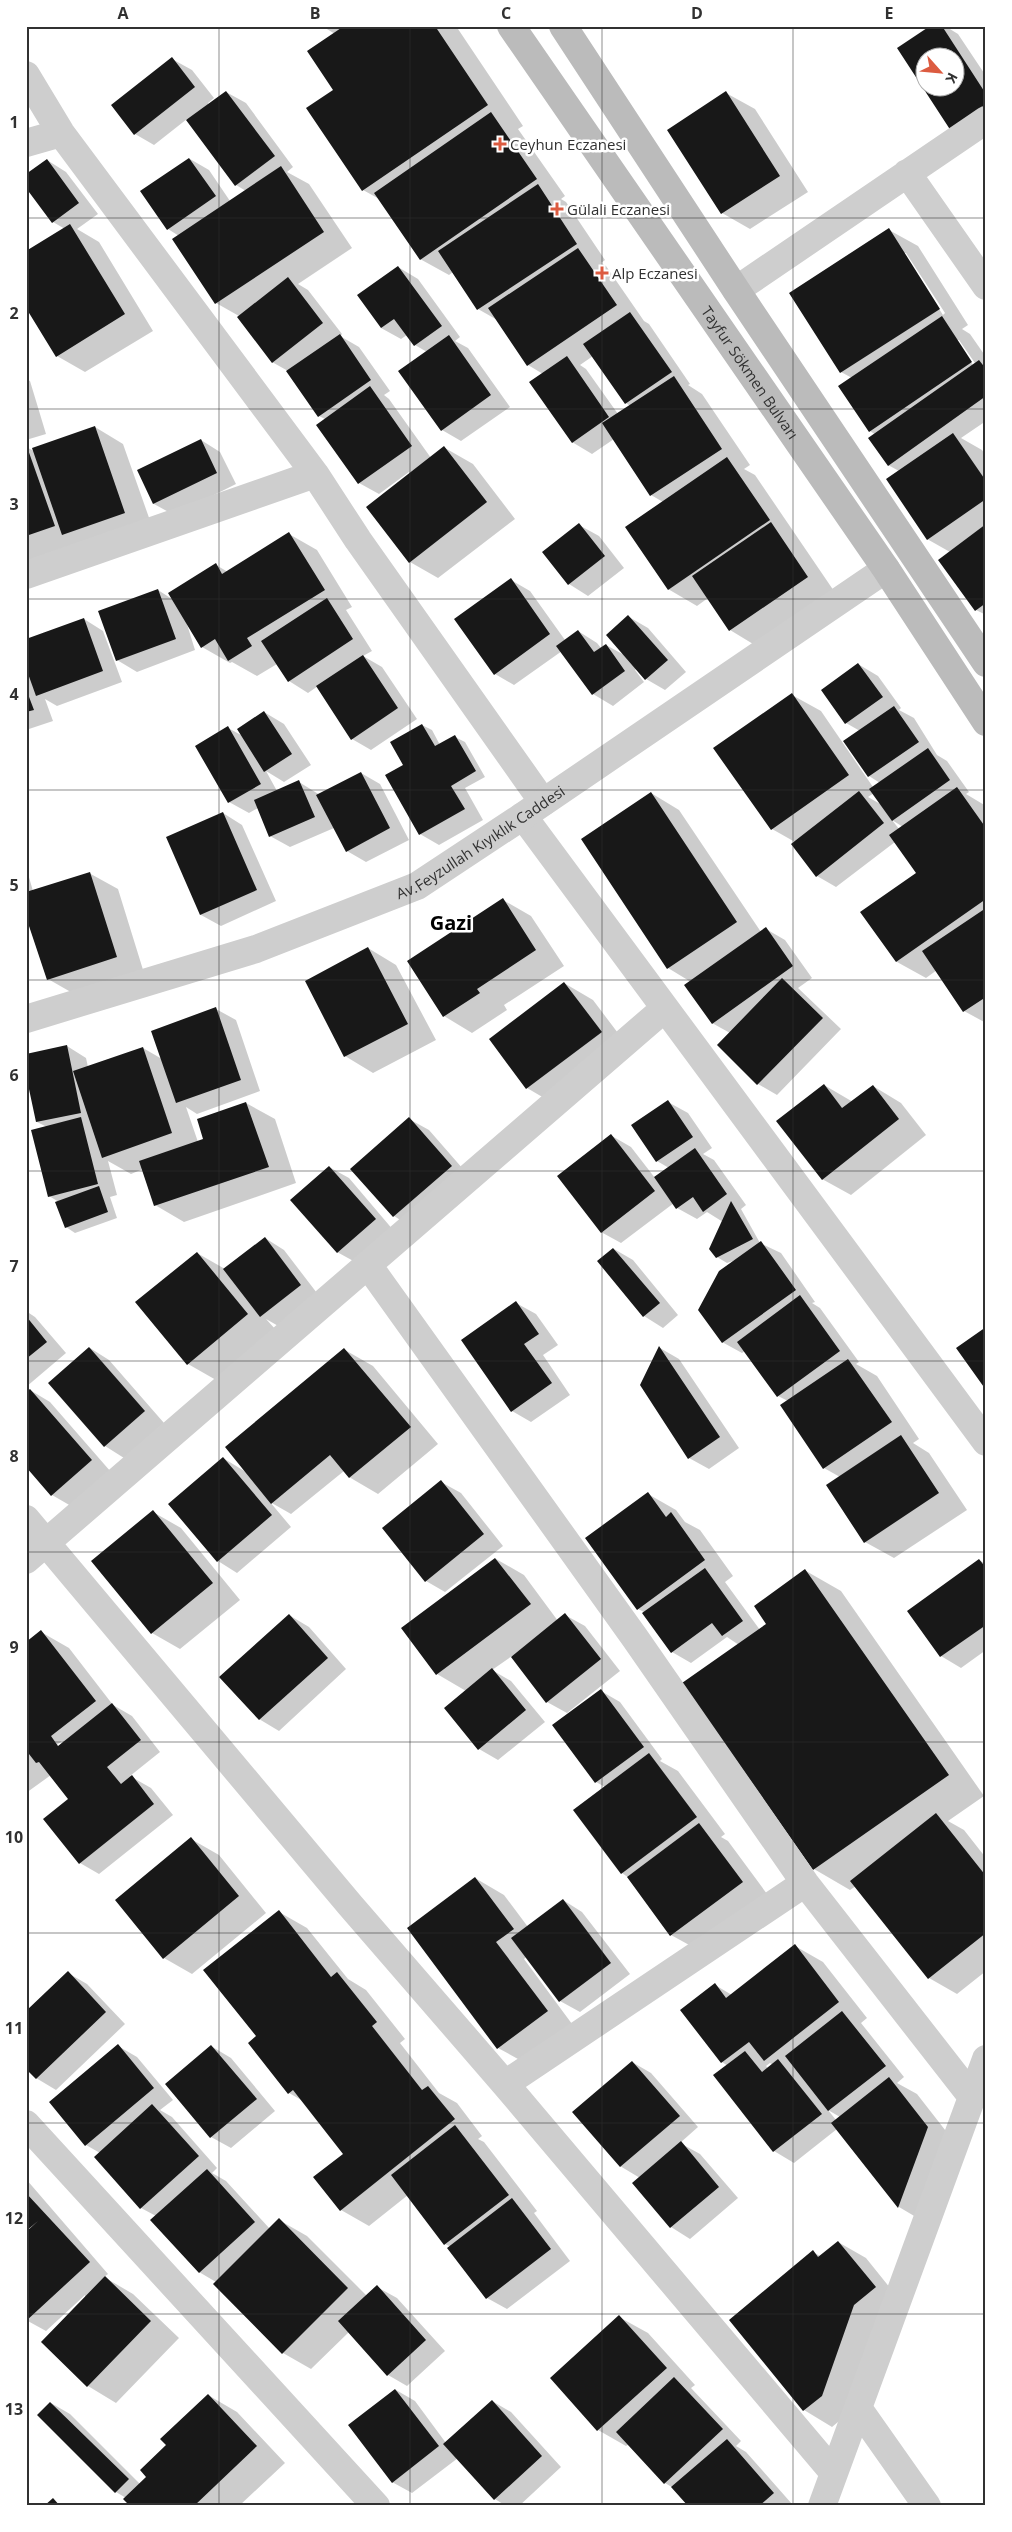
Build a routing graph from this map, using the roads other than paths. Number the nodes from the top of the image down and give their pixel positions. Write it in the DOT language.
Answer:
graph roads {
  1 [pos="511,26"];
  2 [pos="563,26"];
  3 [pos="26,75"];
  4 [pos="986,120"];
  5 [pos="60,133"];
  6 [pos="26,143"];
  7 [pos="908,173"];
  8 [pos="986,286"];
  9 [pos="736,290"];
  10 [pos="314,474"];
  11 [pos="886,568"];
  12 [pos="26,575"];
  13 [pos="986,663"];
  14 [pos="986,722"];
  15 [pos="533,809"];
  16 [pos="664,1010"];
  17 [pos="26,1019"];
  18 [pos="368,1265"];
  19 [pos="986,1442"];
  20 [pos="26,1519"];
  21 [pos="36,1552"];
  22 [pos="805,1883"];
  23 [pos="986,2059"];
  24 [pos="505,2084"];
  25 [pos="972,2097"];
  26 [pos="26,2124"];
  27 [pos="858,2408"];
  28 [pos="833,2472"];
  29 [pos="376,2506"];
  30 [pos="822,2506"];
  31 [pos="927,2506"];
  1 -- 11 [label="main road, Tayfur Sökmen Bulvarı"];
  2 -- 9 [label="main road"];
  3 -- 5 [label="street"];
  4 -- 7 [label="street"];
  5 -- 6 [label="street"];
  5 -- 10 [label="street"];
  7 -- 8 [label="street"];
  7 -- 9 [label="street"];
  9 -- 13 [label="main road"];
  10 -- 12 [label="street"];
  10 -- 15 [label="street"];
  11 -- 14 [label="main road, Tayfur Sökmen Bulvarı"];
  11 -- 15 [label="street, Av.Feyzullah Kıyıklık Caddesi"];
  15 -- 16 [label="street"];
  15 -- 17 [label="street, Av.Feyzullah Kıyıklık Caddesi"];
  16 -- 18 [label="street"];
  16 -- 19 [label="street"];
  18 -- 21 [label="street"];
  18 -- 22 [label="street"];
  20 -- 21 [label="street"];
  21 -- 24 [label="street"];
  22 -- 24 [label="street"];
  22 -- 25 [label="street"];
  23 -- 25 [label="street"];
  24 -- 28 [label="street"];
  25 -- 27 [label="street"];
  26 -- 29 [label="street"];
  27 -- 28 [label="street"];
  27 -- 31 [label="street"];
  28 -- 30 [label="street"];
}
